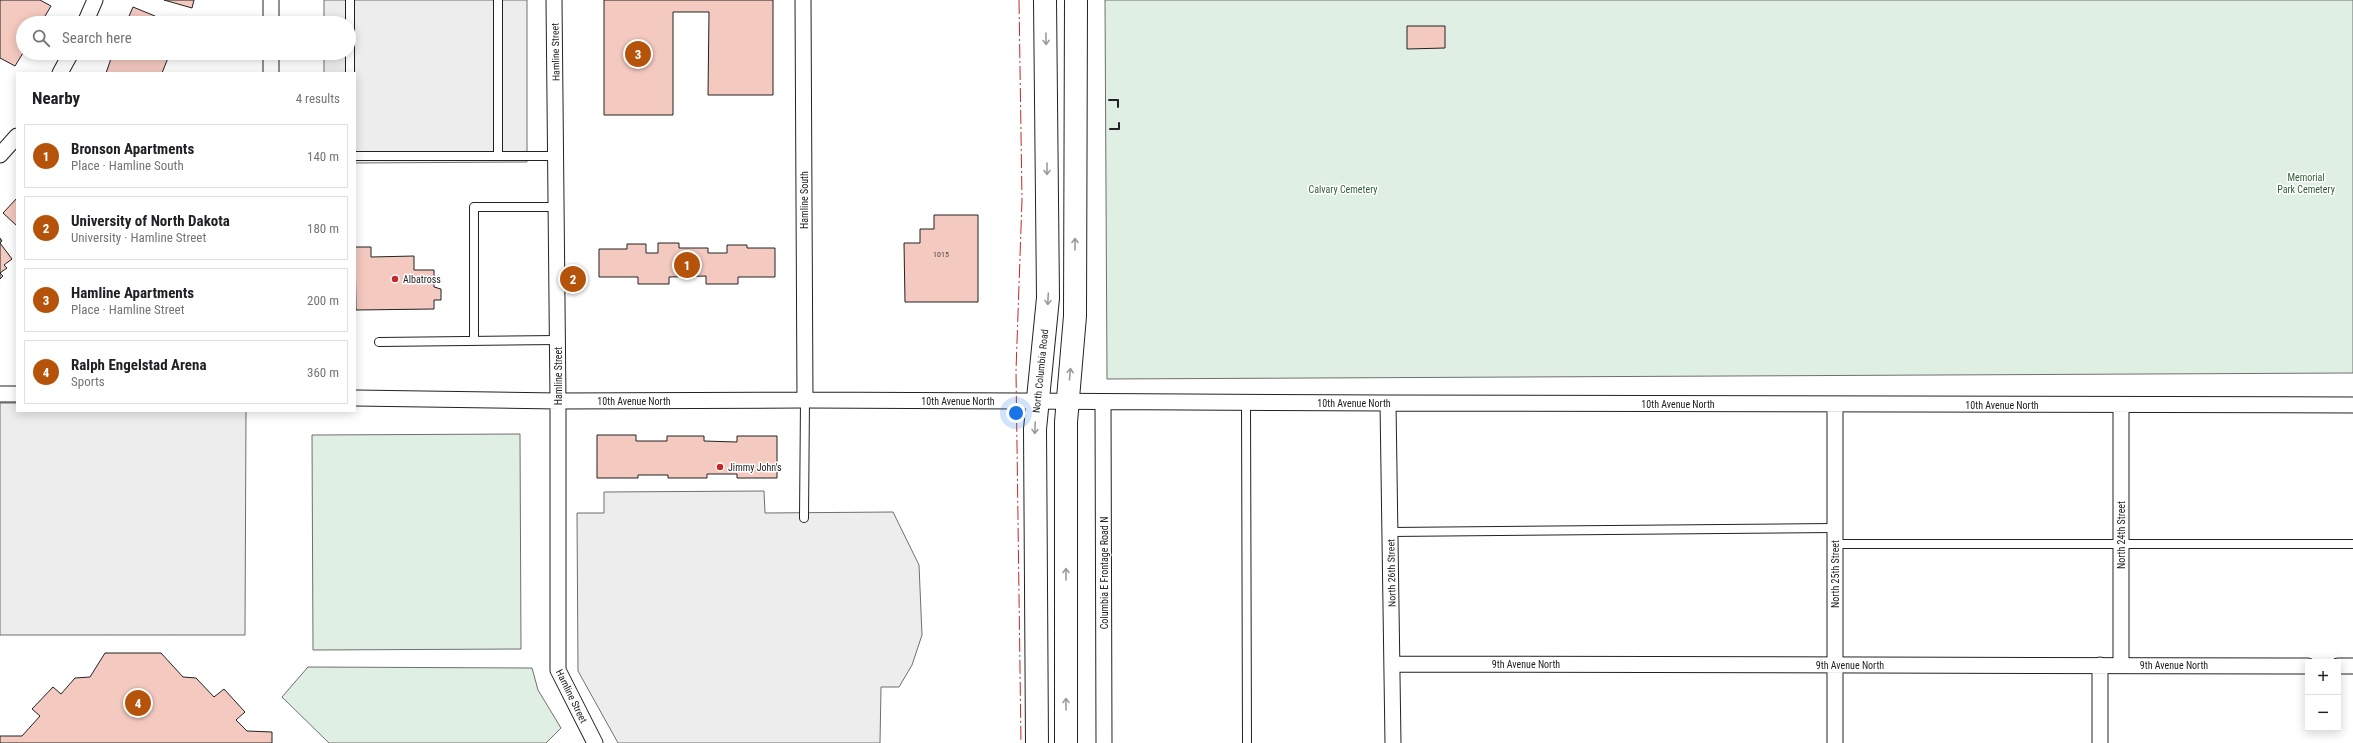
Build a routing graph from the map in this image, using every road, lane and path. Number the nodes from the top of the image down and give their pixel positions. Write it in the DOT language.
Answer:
graph roads {
  1 [pos="95,0"];
  2 [pos="271,0"];
  3 [pos="350,0"];
  4 [pos="498,0"];
  5 [pos="554,0"];
  6 [pos="803,0"];
  7 [pos="1045,0"];
  8 [pos="1076,0"];
  9 [pos="88,16"];
  10 [pos="271,16"];
  11 [pos="350,16"];
  12 [pos="66,60"];
  13 [pos="271,60"];
  14 [pos="350,60"];
  15 [pos="60,72"];
  16 [pos="271,72"];
  17 [pos="350,72"];
  18 [pos="16,137"];
  19 [pos="0,155"];
  20 [pos="356,156"];
  21 [pos="498,156"];
  22 [pos="556,156"];
  23 [pos="556,207"];
  24 [pos="474,340"];
  25 [pos="558,340"];
  26 [pos="379,342"];
  27 [pos="0,394"];
  28 [pos="16,394"];
  29 [pos="356,398"];
  30 [pos="805,400"];
  31 [pos="558,401"];
  32 [pos="1037,402"];
  33 [pos="1068,402"];
  34 [pos="1103,402"];
  35 [pos="1246,403"];
  36 [pos="1388,403"];
  37 [pos="1835,404"];
  38 [pos="2121,405"];
  39 [pos="2353,405"];
  40 [pos="804,518"];
  41 [pos="1835,528"];
  42 [pos="1390,532"];
  43 [pos="1835,544"];
  44 [pos="2121,544"];
  45 [pos="2353,544"];
  46 [pos="1392,664"];
  47 [pos="1835,665"];
  48 [pos="2100,665"];
  49 [pos="2121,665"];
  50 [pos="2305,666"];
  51 [pos="2341,666"];
  52 [pos="2353,666"];
  53 [pos="595,743"];
  54 [pos="1037,743"];
  55 [pos="1066,743"];
  56 [pos="1104,743"];
  57 [pos="1247,743"];
  58 [pos="1393,743"];
  59 [pos="1835,743"];
  60 [pos="2100,743"];
  1 -- 9 [label="street"];
  2 -- 10 [label="street"];
  3 -- 11 [label="lane"];
  4 -- 21 [label="lane"];
  5 -- 22 [label="street, Hamline Street"];
  6 -- 30 [label="street, Hamline South"];
  7 -- 32 [label="main road, North Columbia Road, one-way"];
  33 -- 8 [label="main road, one-way"];
  12 -- 15 [label="street"];
  13 -- 16 [label="street"];
  14 -- 17 [label="lane"];
  18 -- 19 [label="street"];
  20 -- 21 [label="lane"];
  21 -- 22 [label="lane"];
  22 -- 23 [label="street, Hamline Street"];
  23 -- 24 [label="lane"];
  23 -- 25 [label="street, Hamline Street"];
  24 -- 25 [label="lane"];
  24 -- 26 [label="lane"];
  25 -- 31 [label="street, Hamline Street"];
  27 -- 28 [label="street"];
  29 -- 31 [label="street, 10th Avenue North"];
  30 -- 31 [label="street, 10th Avenue North"];
  30 -- 32 [label="street, 10th Avenue North"];
  30 -- 40 [label="lane"];
  31 -- 53 [label="street, Hamline Street"];
  32 -- 33 [label="street, 10th Avenue North"];
  32 -- 54 [label="main road, North Columbia Road, one-way"];
  33 -- 34 [label="street, 10th Avenue North"];
  55 -- 33 [label="main road, one-way"];
  34 -- 35 [label="street, 10th Avenue North"];
  34 -- 56 [label="street, Columbia E Frontage Road N"];
  35 -- 36 [label="street, 10th Avenue North"];
  35 -- 57 [label="lane"];
  36 -- 37 [label="street, 10th Avenue North"];
  36 -- 42 [label="street, North 26th Street"];
  37 -- 38 [label="street, 10th Avenue North"];
  37 -- 41 [label="street, North 25th Street"];
  38 -- 39 [label="street, 10th Avenue North"];
  38 -- 44 [label="street, North 24th Street"];
  41 -- 42 [label="lane"];
  41 -- 43 [label="street, North 25th Street"];
  42 -- 46 [label="street, North 26th Street"];
  43 -- 44 [label="lane"];
  43 -- 47 [label="street, North 25th Street"];
  44 -- 45 [label="lane"];
  44 -- 49 [label="street, North 24th Street"];
  46 -- 47 [label="street, 9th Avenue North"];
  46 -- 58 [label="street, North 26th Street"];
  47 -- 48 [label="street, 9th Avenue North"];
  47 -- 59 [label="street, North 25th Street"];
  48 -- 49 [label="street, 9th Avenue North"];
  48 -- 60 [label="street"];
  49 -- 50 [label="street, 9th Avenue North"];
  51 -- 52 [label="street"];
}
